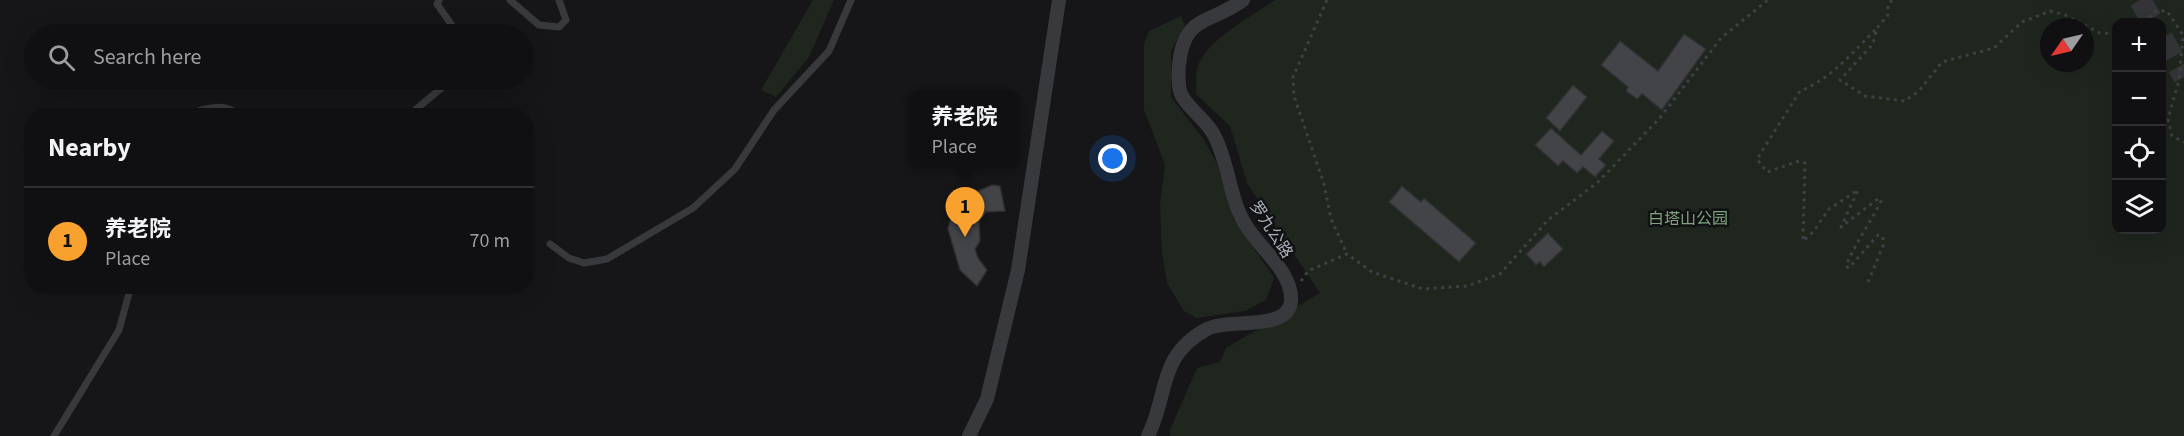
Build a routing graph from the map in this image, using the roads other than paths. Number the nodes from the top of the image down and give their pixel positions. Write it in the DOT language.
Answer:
graph roads {
  1 [pos="439,0"];
  2 [pos="510,0"];
  3 [pos="559,0"];
  4 [pos="851,0"];
  5 [pos="1059,0"];
  6 [pos="1243,0"];
  7 [pos="451,24"];
  8 [pos="439,90"];
  9 [pos="418,108"];
  10 [pos="550,244"];
  11 [pos="129,294"];
  12 [pos="54,436"];
  13 [pos="969,436"];
  14 [pos="1148,436"];
  1 -- 7 [label="lane"];
  2 -- 3 [label="lane"];
  4 -- 10 [label="lane"];
  5 -- 13 [label="street"];
  6 -- 14 [label="street, 罗九公路"];
  8 -- 9 [label="lane"];
  11 -- 12 [label="lane"];
}
